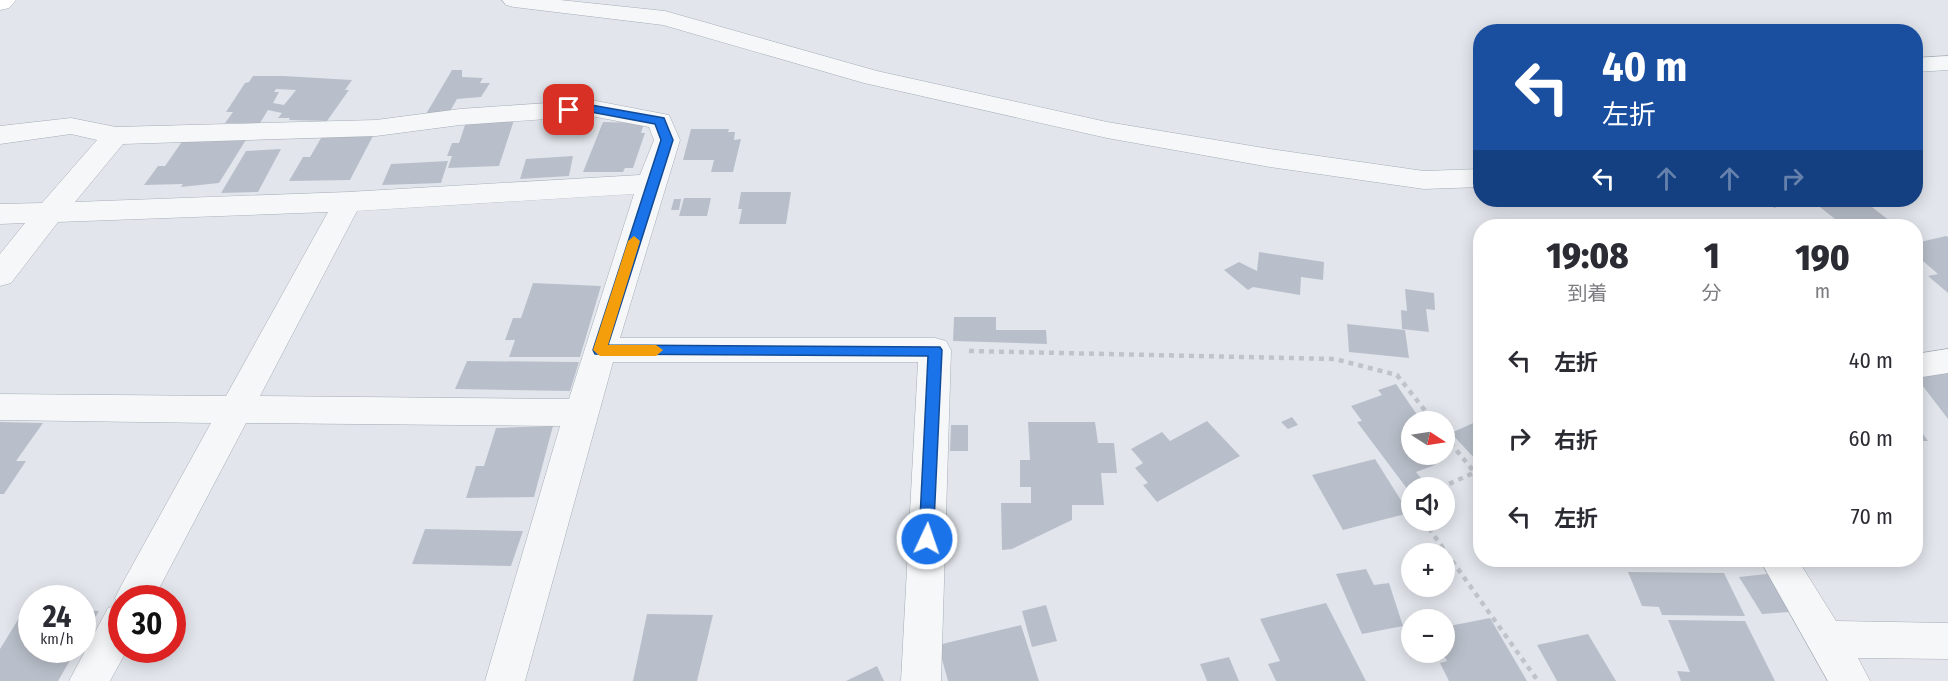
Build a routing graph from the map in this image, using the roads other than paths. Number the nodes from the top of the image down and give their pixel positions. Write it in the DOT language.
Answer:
graph roads {
  1 [pos="514,0"];
  2 [pos="1948,63"];
  3 [pos="1923,65"];
  4 [pos="0,135"];
  5 [pos="116,136"];
  6 [pos="1473,178"];
  7 [pos="651,184"];
  8 [pos="348,202"];
  9 [pos="50,212"];
  10 [pos="0,214"];
  11 [pos="0,275"];
  12 [pos="600,350"];
  13 [pos="1948,361"];
  14 [pos="1923,365"];
  15 [pos="0,407"];
  16 [pos="238,408"];
  17 [pos="581,413"];
  18 [pos="1782,567"];
  19 [pos="141,585"];
  20 [pos="1825,639"];
  21 [pos="1948,641"];
  22 [pos="108,646"];
  23 [pos="89,681"];
  24 [pos="505,681"];
  25 [pos="921,681"];
  26 [pos="1851,681"];
  1 -- 6 [label="street"];
  2 -- 3 [label="street"];
  4 -- 5 [label="street"];
  5 -- 7 [label="street"];
  5 -- 9 [label="street"];
  7 -- 8 [label="street"];
  7 -- 12 [label="street"];
  8 -- 9 [label="street"];
  8 -- 16 [label="street"];
  9 -- 10 [label="street"];
  9 -- 11 [label="street"];
  12 -- 17 [label="street"];
  12 -- 25 [label="street"];
  13 -- 14 [label="street"];
  15 -- 16 [label="street"];
  16 -- 17 [label="street"];
  16 -- 19 [label="street"];
  17 -- 24 [label="street"];
  18 -- 20 [label="street"];
  20 -- 21 [label="street"];
  20 -- 26 [label="street"];
  22 -- 23 [label="street"];
}
